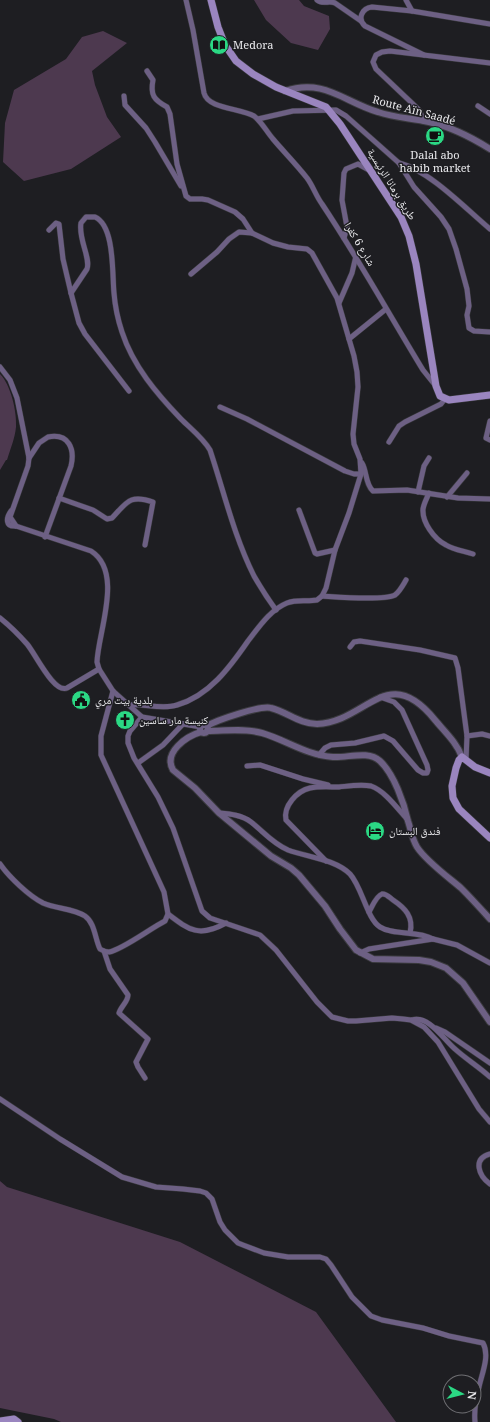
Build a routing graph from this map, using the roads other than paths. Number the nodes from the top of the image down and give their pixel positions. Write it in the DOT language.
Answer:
graph roads {
  1 [pos="186,0"];
  2 [pos="211,0"];
  3 [pos="317,0"];
  4 [pos="406,0"];
  5 [pos="412,11"];
  6 [pos="361,21"];
  7 [pos="490,24"];
  8 [pos="424,55"];
  9 [pos="490,63"];
  10 [pos="147,71"];
  11 [pos="285,91"];
  12 [pos="124,96"];
  13 [pos="478,106"];
  14 [pos="328,110"];
  15 [pos="490,114"];
  16 [pos="258,119"];
  17 [pos="423,121"];
  18 [pos="490,150"];
  19 [pos="399,163"];
  20 [pos="370,170"];
  21 [pos="184,190"];
  22 [pos="490,229"];
  23 [pos="49,230"];
  24 [pos="252,233"];
  25 [pos="344,238"];
  26 [pos="356,256"];
  27 [pos="191,274"];
  28 [pos="70,293"];
  29 [pos="339,303"];
  30 [pos="386,309"];
  31 [pos="490,332"];
  32 [pos="349,339"];
  33 [pos="0,367"];
  34 [pos="436,386"];
  35 [pos="129,391"];
  36 [pos="488,394"];
  37 [pos="445,399"];
  38 [pos="220,408"];
  39 [pos="490,421"];
  40 [pos="490,440"];
  41 [pos="389,442"];
  42 [pos="29,458"];
  43 [pos="429,458"];
  44 [pos="360,459"];
  45 [pos="467,473"];
  46 [pos="361,474"];
  47 [pos="418,492"];
  48 [pos="429,494"];
  49 [pos="447,497"];
  50 [pos="59,498"];
  51 [pos="490,498"];
  52 [pos="299,510"];
  53 [pos="45,537"];
  54 [pos="145,545"];
  55 [pos="335,550"];
  56 [pos="473,554"];
  57 [pos="406,580"];
  58 [pos="322,596"];
  59 [pos="276,610"];
  60 [pos="0,618"];
  61 [pos="350,647"];
  62 [pos="99,670"];
  63 [pos="113,691"];
  64 [pos="379,697"];
  65 [pos="128,705"];
  66 [pos="142,717"];
  67 [pos="183,724"];
  68 [pos="204,729"];
  69 [pos="467,736"];
  70 [pos="490,736"];
  71 [pos="319,755"];
  72 [pos="465,757"];
  73 [pos="138,763"];
  74 [pos="247,766"];
  75 [pos="490,773"];
  76 [pos="339,786"];
  77 [pos="219,813"];
  78 [pos="408,819"];
  79 [pos="490,838"];
  80 [pos="327,862"];
  81 [pos="0,864"];
  82 [pos="369,912"];
  83 [pos="168,914"];
  84 [pos="490,919"];
  85 [pos="226,923"];
  86 [pos="410,933"];
  87 [pos="433,938"];
  88 [pos="104,951"];
  89 [pos="360,953"];
  90 [pos="490,963"];
  91 [pos="411,1020"];
  92 [pos="490,1022"];
  93 [pos="434,1027"];
  94 [pos="443,1038"];
  95 [pos="438,1042"];
  96 [pos="490,1063"];
  97 [pos="490,1077"];
  98 [pos="145,1078"];
  99 [pos="0,1099"];
  100 [pos="490,1122"];
  101 [pos="490,1154"];
  102 [pos="490,1184"];
  103 [pos="0,1421"];
  104 [pos="18,1422"];
  105 [pos="474,1422"];
  1 -- 16 [label="street"];
  2 -- 11 [label="main road, طريق برمانا الرئيسية"];
  3 -- 6 [label="street"];
  4 -- 5 [label="street"];
  5 -- 6 [label="street"];
  5 -- 7 [label="street"];
  6 -- 8 [label="street"];
  8 -- 9 [label="street"];
  8 -- 17 [label="street"];
  10 -- 21 [label="street"];
  11 -- 14 [label="main road, طريق برمانا الرئيسية"];
  11 -- 17 [label="street, Route Aïn Saadé"];
  12 -- 21 [label="street"];
  13 -- 15 [label="street"];
  14 -- 16 [label="street"];
  14 -- 19 [label="street"];
  14 -- 20 [label="main road, طريق برمانا الرئيسية"];
  16 -- 25 [label="street, شارع 6 كفرا"];
  17 -- 18 [label="street, Route Aïn Saadé"];
  19 -- 22 [label="street"];
  19 -- 31 [label="street"];
  20 -- 25 [label="street"];
  20 -- 34 [label="main road, طريق برمانا الرئيسية"];
  21 -- 24 [label="street"];
  23 -- 28 [label="street"];
  24 -- 27 [label="street"];
  24 -- 29 [label="street"];
  25 -- 26 [label="street, شارع 6 كفرا"];
  26 -- 29 [label="street"];
  26 -- 30 [label="street, شارع 6 كفرا"];
  28 -- 35 [label="street"];
  28 -- 59 [label="street"];
  29 -- 32 [label="street"];
  30 -- 32 [label="street"];
  30 -- 34 [label="street, شارع 6 كفرا"];
  32 -- 44 [label="street"];
  33 -- 42 [label="street"];
  34 -- 37 [label="main road, طريق برمانا الرئيسية"];
  36 -- 37 [label="main road"];
  37 -- 41 [label="street"];
  38 -- 46 [label="street"];
  39 -- 40 [label="street"];
  42 -- 50 [label="street"];
  42 -- 53 [label="street"];
  43 -- 47 [label="street"];
  44 -- 46 [label="street"];
  44 -- 47 [label="street"];
  45 -- 49 [label="street"];
  46 -- 55 [label="street"];
  47 -- 48 [label="street"];
  48 -- 49 [label="street"];
  48 -- 56 [label="street"];
  49 -- 51 [label="street"];
  50 -- 53 [label="street"];
  50 -- 54 [label="street"];
  52 -- 55 [label="street"];
  53 -- 62 [label="street"];
  55 -- 58 [label="street"];
  57 -- 58 [label="street"];
  58 -- 59 [label="street"];
  59 -- 65 [label="street"];
  60 -- 62 [label="street"];
  61 -- 69 [label="street"];
  62 -- 63 [label="street"];
  63 -- 65 [label="street"];
  63 -- 83 [label="street"];
  64 -- 68 [label="street"];
  64 -- 71 [label="street"];
  64 -- 72 [label="street"];
  65 -- 66 [label="street"];
  66 -- 67 [label="street"];
  66 -- 73 [label="street"];
  67 -- 68 [label="street"];
  67 -- 73 [label="street"];
  68 -- 71 [label="street"];
  68 -- 77 [label="street"];
  69 -- 70 [label="street"];
  69 -- 72 [label="street"];
  71 -- 78 [label="street"];
  72 -- 75 [label="main road"];
  72 -- 79 [label="main road"];
  73 -- 85 [label="street"];
  74 -- 76 [label="street"];
  76 -- 78 [label="street"];
  76 -- 80 [label="street"];
  77 -- 80 [label="street"];
  77 -- 89 [label="street"];
  78 -- 84 [label="street"];
  80 -- 82 [label="street"];
  81 -- 88 [label="street"];
  82 -- 86 [label="street"];
  82 -- 86 [label="street"];
  83 -- 85 [label="street"];
  83 -- 88 [label="street"];
  85 -- 91 [label="street"];
  86 -- 87 [label="street"];
  87 -- 89 [label="street"];
  87 -- 90 [label="street"];
  88 -- 98 [label="street"];
  89 -- 92 [label="street"];
  91 -- 93 [label="street"];
  91 -- 95 [label="street"];
  93 -- 94 [label="street"];
  93 -- 96 [label="street"];
  94 -- 95 [label="street"];
  94 -- 97 [label="street"];
  95 -- 100 [label="street"];
  99 -- 105 [label="street"];
  101 -- 102 [label="street"];
  103 -- 104 [label="main road"];
}
